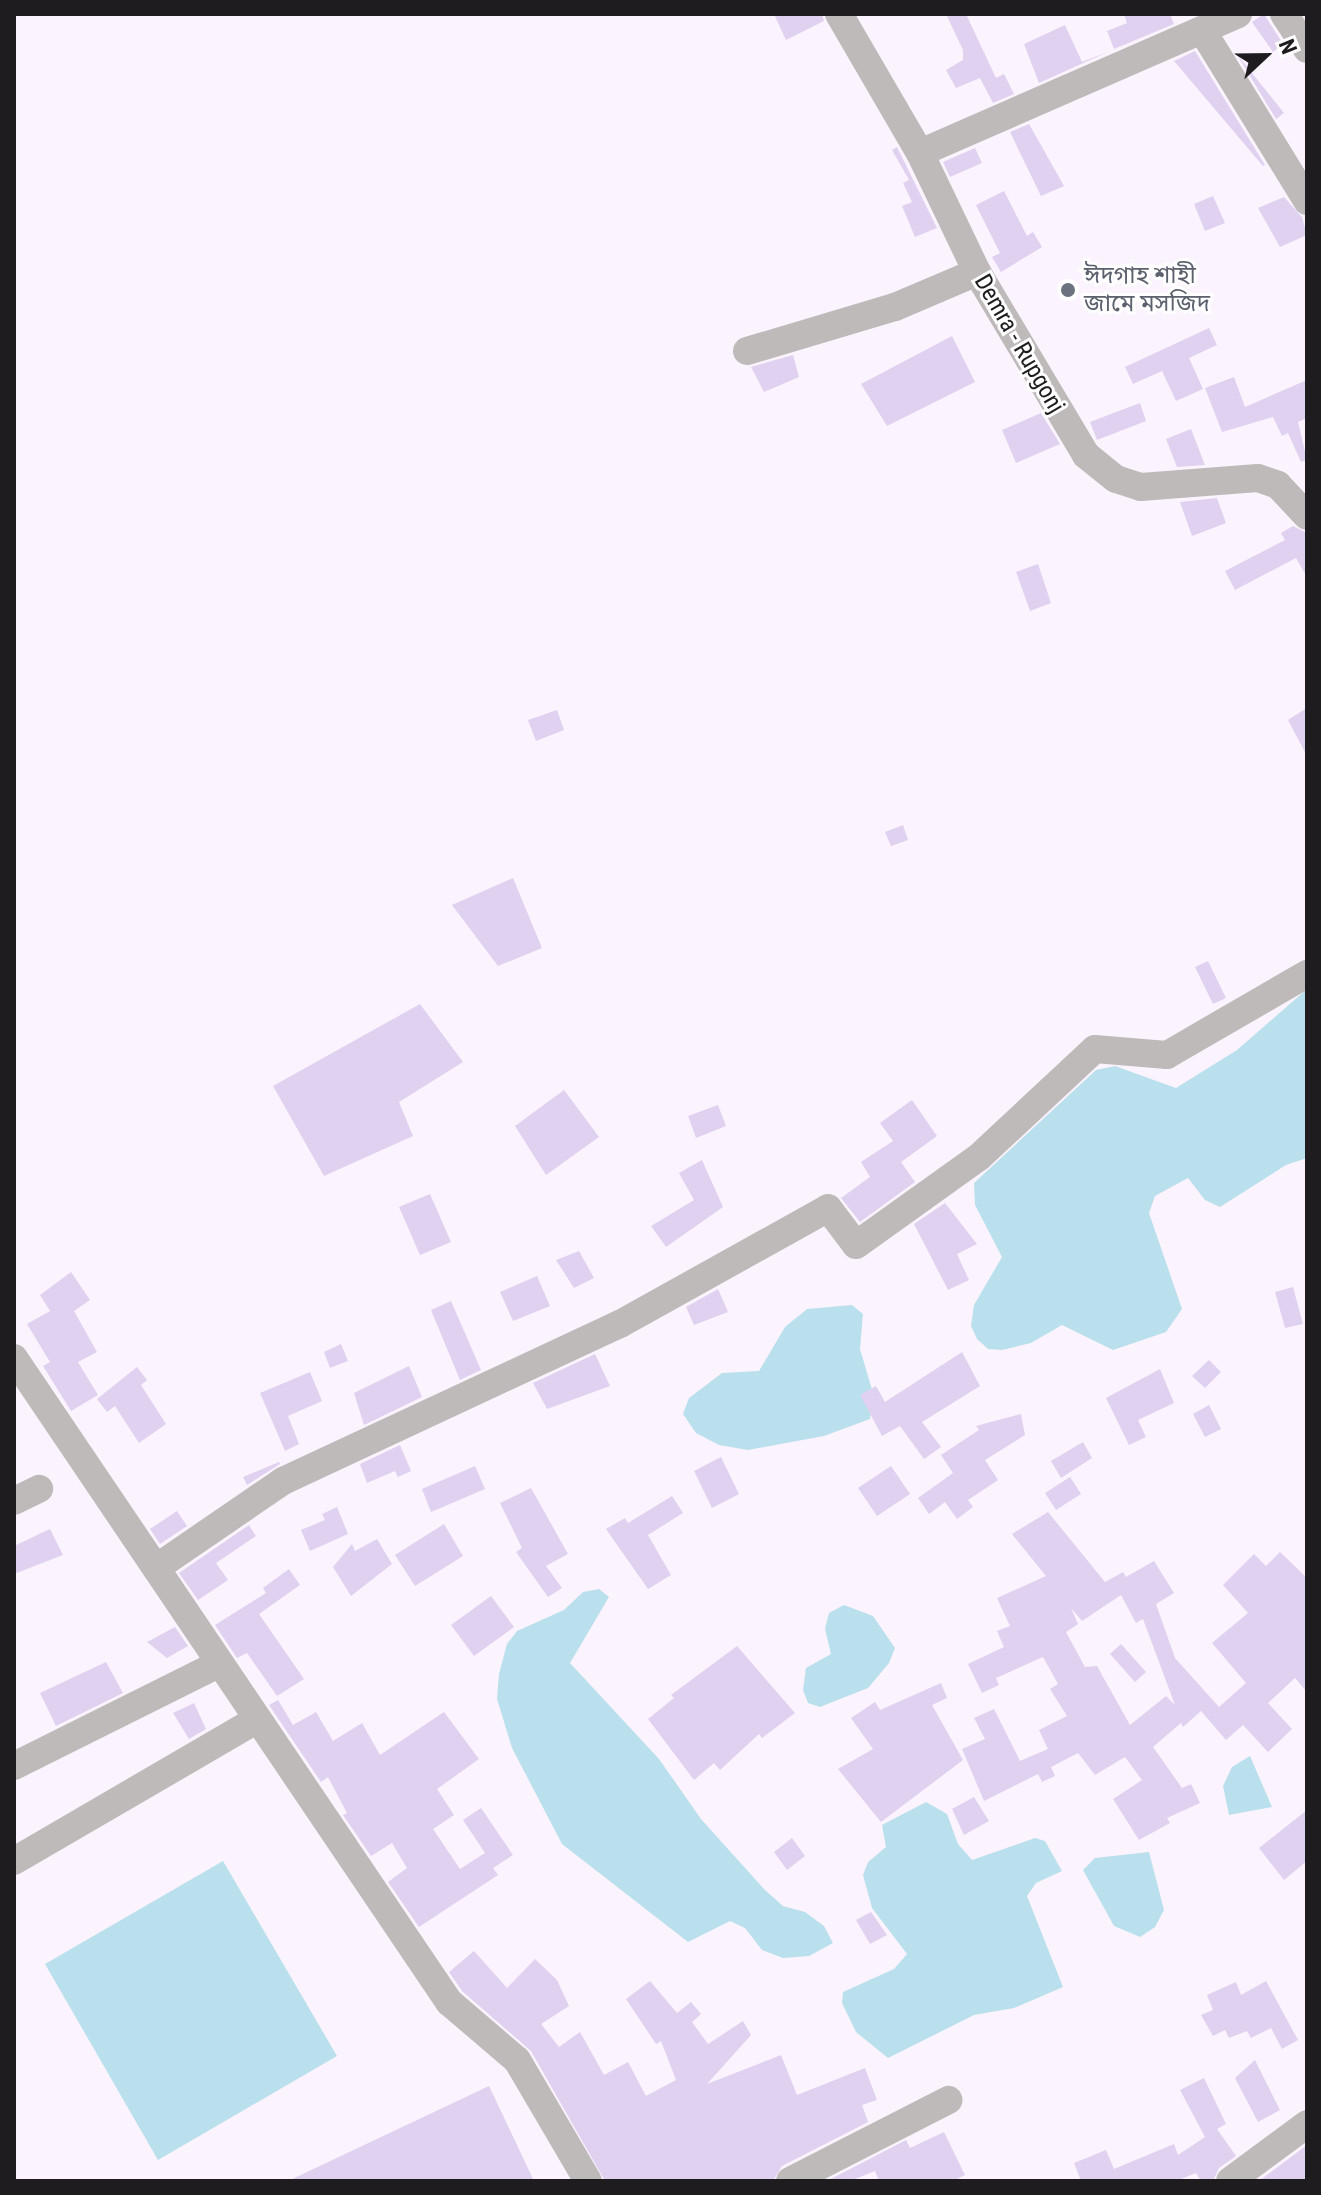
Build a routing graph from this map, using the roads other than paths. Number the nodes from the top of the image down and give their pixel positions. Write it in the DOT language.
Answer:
graph roads {
  1 [pos="839,14"];
  2 [pos="1238,14"];
  3 [pos="1284,14"];
  4 [pos="1202,30"];
  5 [pos="1307,49"];
  6 [pos="920,153"];
  7 [pos="1307,201"];
  8 [pos="977,272"];
  9 [pos="747,351"];
  10 [pos="1307,516"];
  11 [pos="1307,974"];
  12 [pos="14,1358"];
  13 [pos="156,1568"];
  14 [pos="219,1664"];
  15 [pos="256,1720"];
  16 [pos="14,1766"];
  17 [pos="14,1861"];
  18 [pos="948,2100"];
  19 [pos="1307,2124"];
  20 [pos="588,2181"];
  21 [pos="790,2181"];
  22 [pos="1230,2181"];
  1 -- 6 [label="street, Demra - Rupgonj"];
  2 -- 4 [label="street"];
  3 -- 5 [label="street"];
  4 -- 6 [label="street"];
  4 -- 7 [label="street"];
  6 -- 8 [label="street, Demra - Rupgonj"];
  8 -- 9 [label="street"];
  8 -- 10 [label="street, Demra - Rupgonj"];
  11 -- 13 [label="street"];
  12 -- 13 [label="street"];
  13 -- 14 [label="street"];
  14 -- 15 [label="street"];
  14 -- 16 [label="street"];
  15 -- 17 [label="street"];
  15 -- 20 [label="street"];
  18 -- 21 [label="street"];
  19 -- 22 [label="street"];
}
